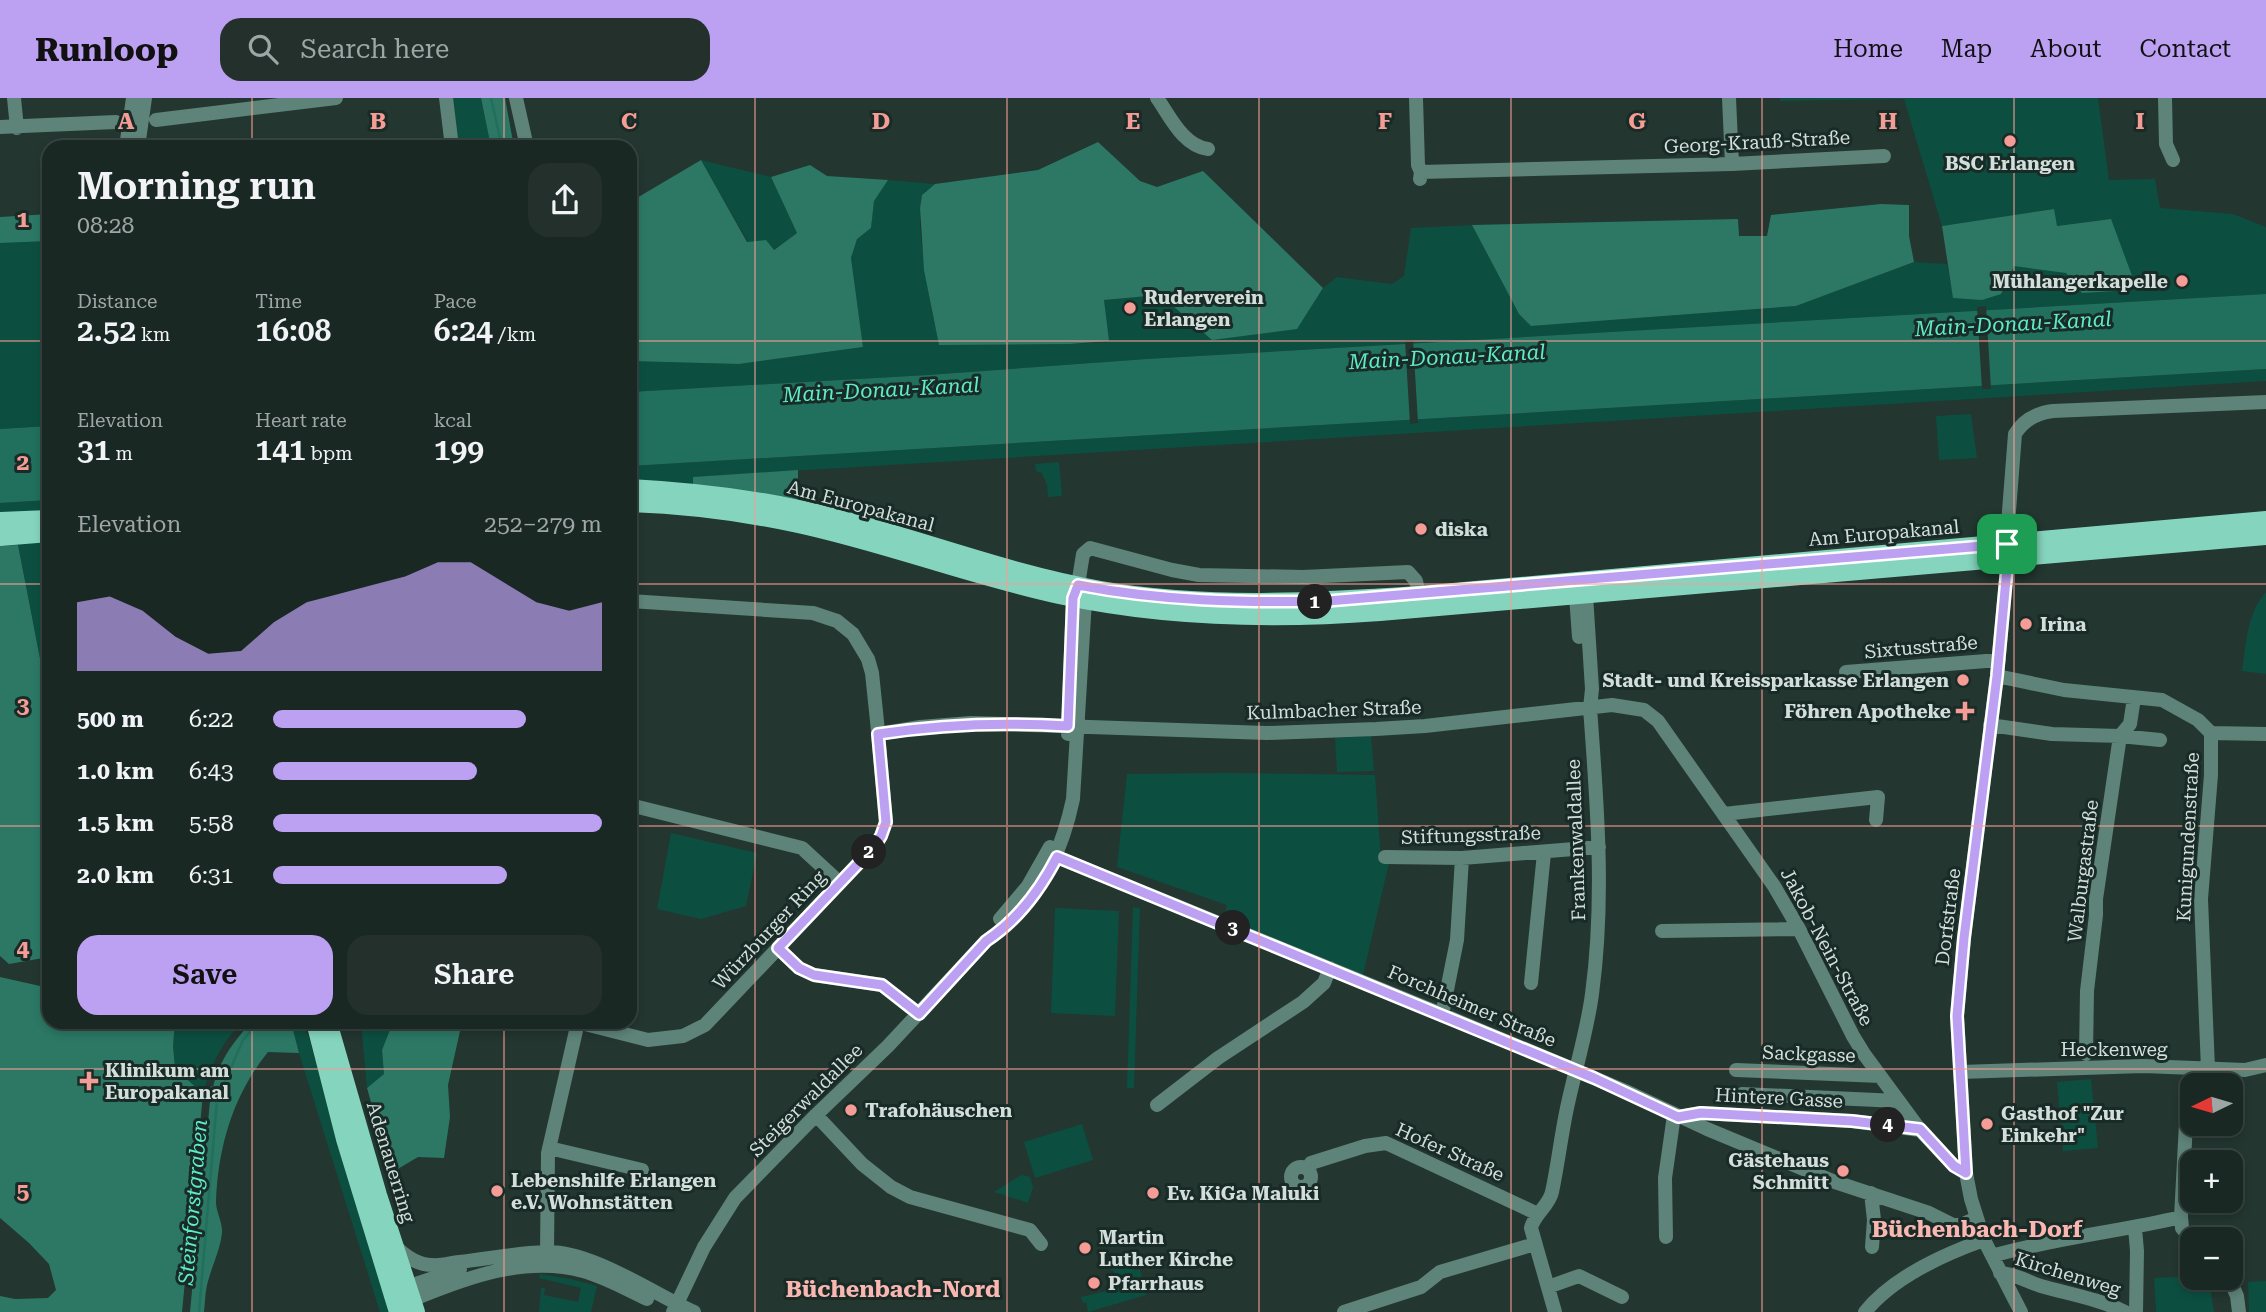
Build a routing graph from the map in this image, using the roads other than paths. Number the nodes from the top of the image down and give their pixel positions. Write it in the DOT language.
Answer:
graph roads {
  1 [pos="14,98"];
  2 [pos="133,98"];
  3 [pos="145,98"];
  4 [pos="336,98"];
  5 [pos="446,98"];
  6 [pos="516,98"];
  7 [pos="1157,98"];
  8 [pos="1416,98"];
  9 [pos="1729,98"];
  10 [pos="2165,98"];
  11 [pos="156,120"];
  12 [pos="116,122"];
  13 [pos="0,127"];
  14 [pos="17,128"];
  15 [pos="127,140"];
  16 [pos="139,140"];
  17 [pos="451,140"];
  18 [pos="525,140"];
  19 [pos="1208,149"];
  20 [pos="1884,156"];
  21 [pos="2174,160"];
  22 [pos="1732,164"];
  23 [pos="2266,402"];
  24 [pos="637,488"];
  25 [pos="637,503"];
  26 [pos="2266,520"];
  27 [pos="0,521"];
  28 [pos="42,527"];
  29 [pos="42,529"];
  30 [pos="2266,536"];
  31 [pos="0,537"];
  32 [pos="2007,551"];
  33 [pos="1581,591"];
  34 [pos="1079,594"];
  35 [pos="1419,595"];
  36 [pos="637,601"];
  37 [pos="1998,660"];
  38 [pos="1846,672"];
  39 [pos="1997,676"];
  40 [pos="2134,698"];
  41 [pos="1590,708"];
  42 [pos="1990,724"];
  43 [pos="1073,727"];
  44 [pos="2211,733"];
  45 [pos="878,734"];
  46 [pos="2266,734"];
  47 [pos="2120,736"];
  48 [pos="2160,740"];
  49 [pos="637,807"];
  50 [pos="1724,814"];
  51 [pos="1876,820"];
  52 [pos="1599,847"];
  53 [pos="1544,853"];
  54 [pos="1052,855"];
  55 [pos="1385,857"];
  56 [pos="1462,858"];
  57 [pos="840,883"];
  58 [pos="1800,929"];
  59 [pos="1662,931"];
  60 [pos="778,948"];
  61 [pos="1331,968"];
  62 [pos="1531,983"];
  63 [pos="919,1014"];
  64 [pos="1442,1014"];
  65 [pos="317,1029"];
  66 [pos="330,1029"];
  67 [pos="576,1029"];
  68 [pos="605,1029"];
  69 [pos="2086,1054"];
  70 [pos="2266,1065"];
  71 [pos="2193,1069"];
  72 [pos="2208,1069"];
  73 [pos="1736,1070"];
  74 [pos="1576,1071"];
  75 [pos="1961,1072"];
  76 [pos="1880,1076"];
  77 [pos="1742,1094"];
  78 [pos="1898,1101"];
  79 [pos="1157,1105"];
  80 [pos="816,1115"];
  81 [pos="1676,1116"];
  82 [pos="1920,1129"];
  83 [pos="549,1147"];
  84 [pos="1307,1169"];
  85 [pos="642,1170"];
  86 [pos="1966,1173"];
  87 [pos="1871,1193"];
  88 [pos="1538,1214"];
  89 [pos="2181,1217"];
  90 [pos="1976,1218"];
  91 [pos="2182,1227"];
  92 [pos="2135,1228"];
  93 [pos="1666,1237"];
  94 [pos="1984,1240"];
  95 [pos="1041,1244"];
  96 [pos="1535,1244"];
  97 [pos="394,1245"];
  98 [pos="1871,1247"];
  99 [pos="547,1252"];
  100 [pos="1992,1256"];
  101 [pos="491,1258"];
  102 [pos="2000,1273"];
  103 [pos="1548,1287"];
  104 [pos="2234,1290"];
  105 [pos="1622,1297"];
  106 [pos="406,1302"];
  107 [pos="673,1309"];
  108 [pos="694,1312"];
  109 [pos="1345,1312"];
  110 [pos="1555,1312"];
  111 [pos="1865,1312"];
  112 [pos="2021,1312"];
  113 [pos="2125,1312"];
  114 [pos="2136,1312"];
  115 [pos="2239,1312"];
  1 -- 14 [label="street"];
  2 -- 15 [label="street"];
  3 -- 16 [label="street"];
  4 -- 11 [label="street"];
  5 -- 17 [label="street"];
  6 -- 18 [label="street"];
  7 -- 19 [label="street"];
  8 -- 22 [label="street, Georg-Krauß-Straße"];
  9 -- 22 [label="street"];
  10 -- 21 [label="street"];
  12 -- 14 [label="street"];
  13 -- 14 [label="street"];
  20 -- 22 [label="street, Georg-Krauß-Straße"];
  23 -- 32 [label="street, Dorfstraße"];
  24 -- 34 [label="main road, Am Europakanal"];
  25 -- 34 [label="main road, Am Europakanal"];
  26 -- 32 [label="main road"];
  27 -- 28 [label="main road"];
  29 -- 31 [label="main road"];
  30 -- 32 [label="main road"];
  32 -- 33 [label="main road, Am Europakanal"];
  32 -- 37 [label="street, Dorfstraße"];
  33 -- 34 [label="main road, Am Europakanal"];
  33 -- 35 [label="main road, Am Europakanal"];
  33 -- 41 [label="street, Frankenwaldallee"];
  34 -- 35 [label="main road, Am Europakanal"];
  34 -- 35 [label="street"];
  34 -- 43 [label="street, Steigerwaldallee"];
  36 -- 45 [label="street, Würzburger Ring"];
  37 -- 38 [label="street, Sixtusstraße"];
  37 -- 39 [label="street, Dorfstraße"];
  39 -- 40 [label="street"];
  39 -- 42 [label="street, Dorfstraße"];
  40 -- 44 [label="street"];
  40 -- 47 [label="street, Walburgastraße"];
  41 -- 43 [label="street, Kulmbacher Straße"];
  41 -- 50 [label="street, Jakob-Nein-Straße"];
  41 -- 52 [label="street, Frankenwaldallee"];
  42 -- 47 [label="street"];
  42 -- 75 [label="street, Dorfstraße"];
  43 -- 45 [label="street, Kulmbacher Straße"];
  43 -- 54 [label="street, Steigerwaldallee"];
  44 -- 46 [label="street"];
  44 -- 72 [label="street, Kunigundenstraße"];
  45 -- 57 [label="street, Würzburger Ring"];
  47 -- 48 [label="street"];
  47 -- 69 [label="street, Walburgastraße"];
  49 -- 57 [label="street"];
  50 -- 51 [label="street"];
  50 -- 58 [label="street, Jakob-Nein-Straße"];
  52 -- 53 [label="street, Stiftungsstraße"];
  52 -- 74 [label="street, Frankenwaldallee"];
  53 -- 56 [label="street, Stiftungsstraße"];
  53 -- 62 [label="street"];
  54 -- 61 [label="street, Forchheimer Straße"];
  54 -- 63 [label="street, Steigerwaldallee"];
  55 -- 56 [label="street, Stiftungsstraße"];
  56 -- 64 [label="street"];
  57 -- 60 [label="street, Würzburger Ring"];
  58 -- 59 [label="street"];
  58 -- 76 [label="street, Jakob-Nein-Straße"];
  60 -- 63 [label="street"];
  60 -- 68 [label="street, Würzburger Ring"];
  61 -- 64 [label="street, Forchheimer Straße"];
  61 -- 79 [label="street"];
  63 -- 80 [label="street, Steigerwaldallee"];
  64 -- 74 [label="street, Forchheimer Straße"];
  65 -- 106 [label="main road, Adenauerring"];
  66 -- 97 [label="main road, Adenauerring"];
  67 -- 83 [label="street"];
  70 -- 72 [label="street, Heckenweg"];
  71 -- 72 [label="street, Heckenweg"];
  71 -- 75 [label="street, Heckenweg"];
  71 -- 89 [label="street"];
  73 -- 76 [label="street, Sackgasse"];
  74 -- 81 [label="street, Forchheimer Straße"];
  74 -- 88 [label="street, Frankenwaldallee"];
  75 -- 86 [label="street, Dorfstraße"];
  76 -- 78 [label="street, Jakob-Nein-Straße"];
  77 -- 78 [label="street"];
  78 -- 82 [label="street, Jakob-Nein-Straße"];
  80 -- 95 [label="street"];
  80 -- 107 [label="street, Steigerwaldallee"];
  81 -- 82 [label="street, Hintere Gasse"];
  81 -- 87 [label="street, Forchheimer Straße"];
  81 -- 93 [label="street"];
  82 -- 86 [label="street, Jakob-Nein-Straße"];
  83 -- 85 [label="street"];
  83 -- 99 [label="street"];
  84 -- 88 [label="street, Hofer Straße"];
  86 -- 90 [label="street, Dorfstraße"];
  87 -- 90 [label="street, Forchheimer Straße"];
  87 -- 98 [label="street"];
  88 -- 96 [label="street"];
  89 -- 91 [label="street"];
  89 -- 92 [label="street"];
  90 -- 94 [label="street, Dorfstraße"];
  92 -- 100 [label="street"];
  92 -- 114 [label="street"];
  94 -- 100 [label="street, Dorfstraße"];
  94 -- 111 [label="street"];
  96 -- 103 [label="street"];
  96 -- 109 [label="street"];
  97 -- 101 [label="street"];
  97 -- 106 [label="main road, Adenauerring"];
  99 -- 101 [label="street"];
  99 -- 107 [label="street"];
  100 -- 102 [label="street, Dorfstraße"];
  101 -- 106 [label="street"];
  102 -- 112 [label="street, Dorfstraße"];
  102 -- 113 [label="street, Kirchenweg"];
  103 -- 105 [label="street"];
  103 -- 110 [label="street"];
  104 -- 115 [label="street"];
  106 -- 107 [label="street"];
  107 -- 108 [label="street"];
}
